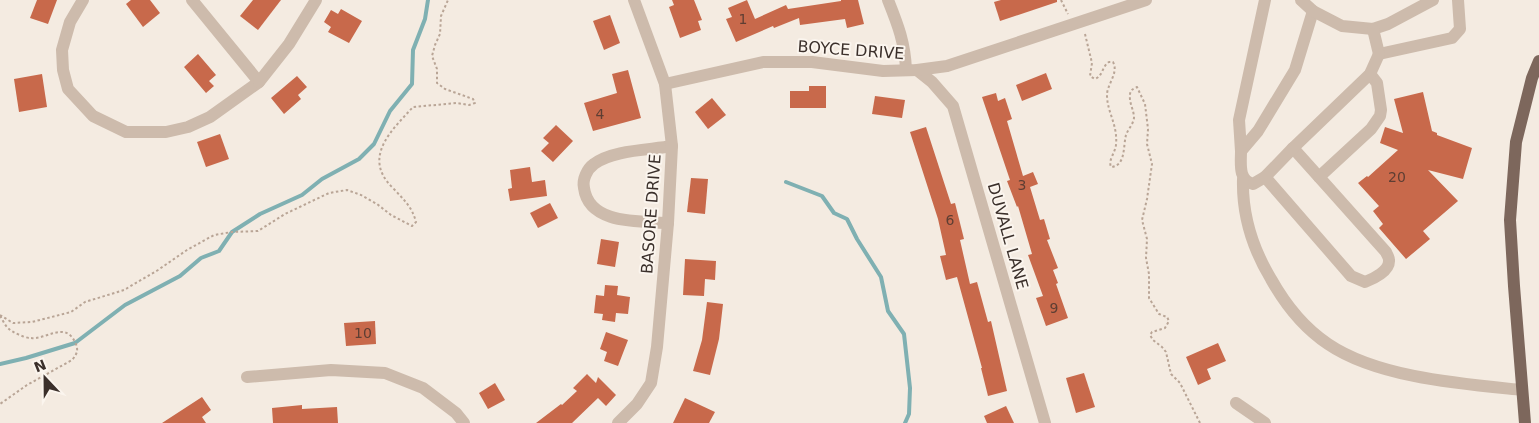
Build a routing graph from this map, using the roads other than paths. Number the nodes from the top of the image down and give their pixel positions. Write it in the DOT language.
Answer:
graph roads {
  1 [pos="83,0"];
  2 [pos="192,0"];
  3 [pos="316,0"];
  4 [pos="634,0"];
  5 [pos="888,0"];
  6 [pos="1146,0"];
  7 [pos="1265,0"];
  8 [pos="1301,0"];
  9 [pos="1432,0"];
  10 [pos="1458,0"];
  11 [pos="1314,11"];
  12 [pos="1373,29"];
  13 [pos="1380,54"];
  14 [pos="1539,61"];
  15 [pos="912,70"];
  16 [pos="1370,74"];
  17 [pos="259,82"];
  18 [pos="665,84"];
  19 [pos="672,146"];
  20 [pos="1293,148"];
  21 [pos="1241,151"];
  22 [pos="1265,177"];
  23 [pos="1319,177"];
  24 [pos="1243,179"];
  25 [pos="668,223"];
  26 [pos="248,377"];
  27 [pos="1522,390"];
  28 [pos="1236,403"];
  29 [pos="464,423"];
  30 [pos="618,423"];
  31 [pos="1046,423"];
  32 [pos="1265,423"];
  33 [pos="1525,423"];
  1 -- 17 [label="street"];
  2 -- 17 [label="street"];
  3 -- 17 [label="street"];
  4 -- 18 [label="street, BASORE DRIVE"];
  5 -- 15 [label="street"];
  6 -- 15 [label="street, BOYCE DRIVE"];
  7 -- 21 [label="street"];
  8 -- 11 [label="street"];
  9 -- 12 [label="street"];
  10 -- 13 [label="street"];
  11 -- 12 [label="street"];
  11 -- 21 [label="street"];
  12 -- 13 [label="street"];
  13 -- 16 [label="street"];
  14 -- 27 [label="main road"];
  15 -- 18 [label="street, BOYCE DRIVE"];
  15 -- 31 [label="street, DUVALL LANE"];
  16 -- 20 [label="street"];
  16 -- 23 [label="street"];
  18 -- 19 [label="street, BASORE DRIVE"];
  19 -- 25 [label="street, BASORE DRIVE"];
  19 -- 25 [label="street"];
  20 -- 22 [label="street"];
  20 -- 23 [label="street"];
  21 -- 24 [label="street"];
  22 -- 23 [label="street"];
  22 -- 24 [label="street"];
  24 -- 27 [label="street"];
  25 -- 30 [label="street, BASORE DRIVE"];
  26 -- 29 [label="street"];
  27 -- 33 [label="main road"];
  28 -- 32 [label="street"];
}
